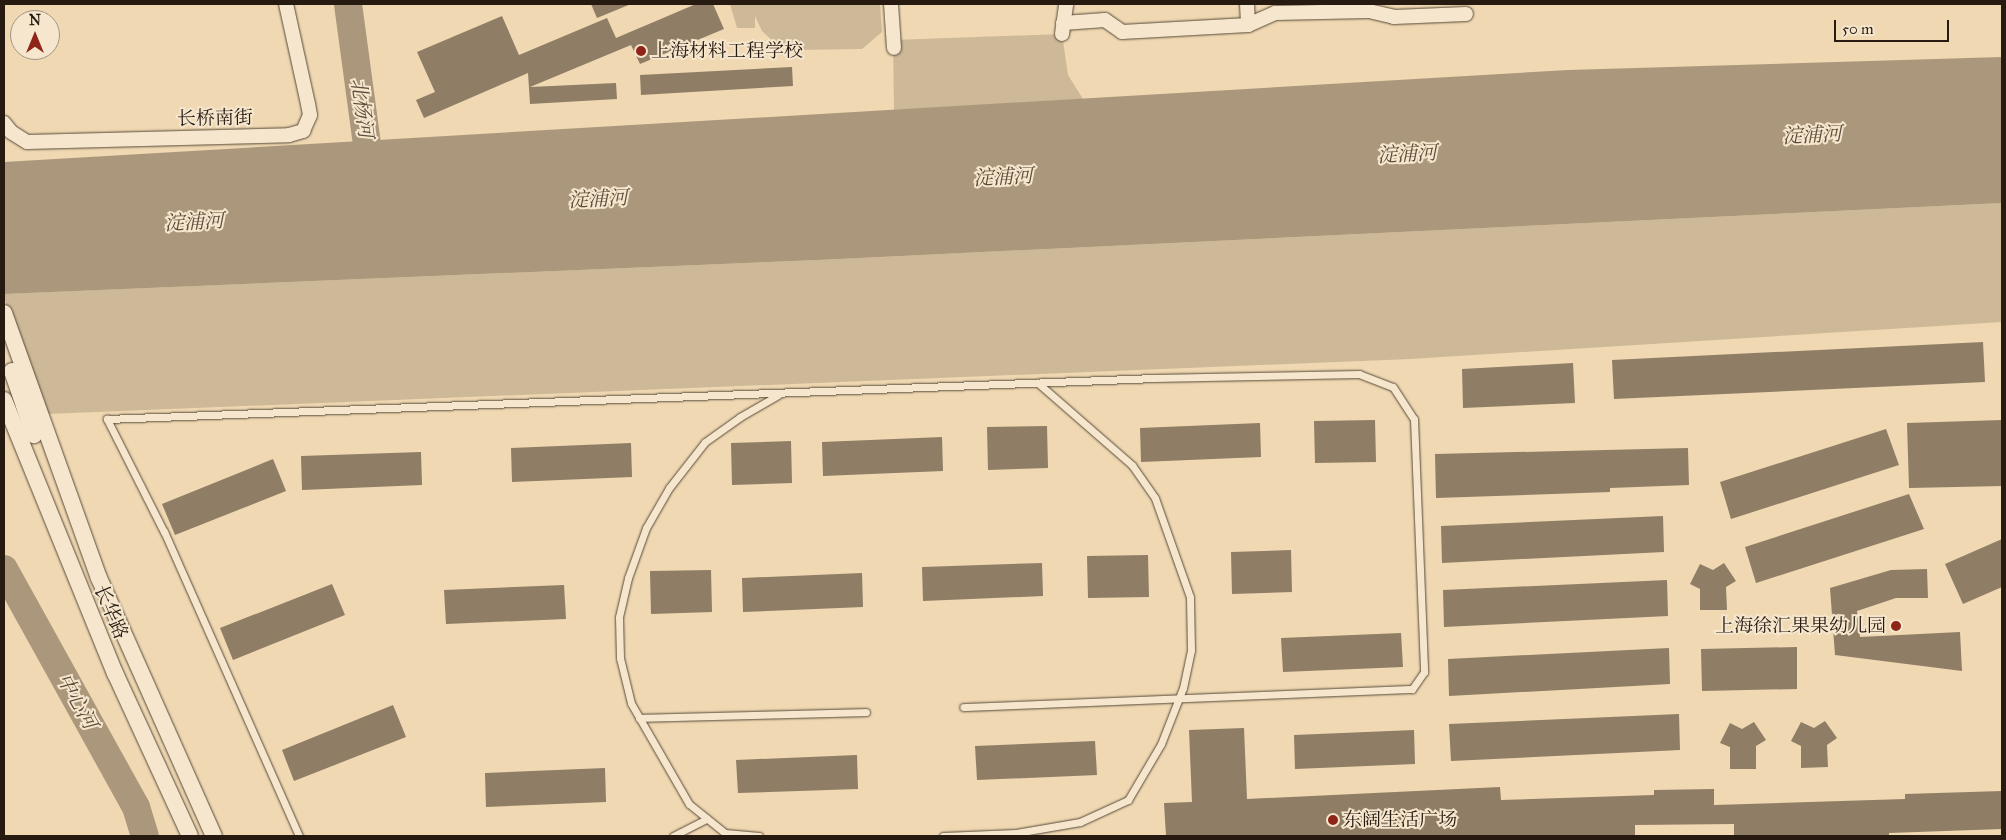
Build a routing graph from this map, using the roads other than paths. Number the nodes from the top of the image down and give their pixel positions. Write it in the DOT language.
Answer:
graph roads {
  1 [pos="286,4"];
  2 [pos="891,4"];
  3 [pos="1066,4"];
  4 [pos="1247,4"];
  5 [pos="1466,14"];
  6 [pos="1248,25"];
  7 [pos="894,48"];
  8 [pos="4,123"];
  9 [pos="4,313"];
  10 [pos="4,346"];
  11 [pos="1038,383"];
  12 [pos="780,394"];
  13 [pos="4,400"];
  14 [pos="99,578"];
  15 [pos="1180,697"];
  16 [pos="963,707"];
  17 [pos="866,712"];
  18 [pos="639,718"];
  19 [pos="707,819"];
  20 [pos="190,836"];
  21 [pos="214,836"];
  22 [pos="299,836"];
  23 [pos="673,836"];
  24 [pos="760,836"];
  25 [pos="943,836"];
  1 -- 8 [label="street, 长桥南街"];
  2 -- 7 [label="street"];
  3 -- 6 [label="street"];
  4 -- 6 [label="street"];
  5 -- 6 [label="street"];
  9 -- 14 [label="street, 长华路"];
  10 -- 14 [label="street, 长华路"];
  11 -- 12 [label="lane"];
  11 -- 15 [label="lane"];
  11 -- 15 [label="lane"];
  12 -- 18 [label="lane"];
  12 -- 22 [label="lane"];
  13 -- 20 [label="street, 长华路"];
  14 -- 21 [label="street, 长华路"];
  15 -- 16 [label="lane"];
  15 -- 25 [label="lane"];
  17 -- 18 [label="lane"];
  18 -- 19 [label="lane"];
  19 -- 23 [label="lane"];
  19 -- 24 [label="lane"];
}
